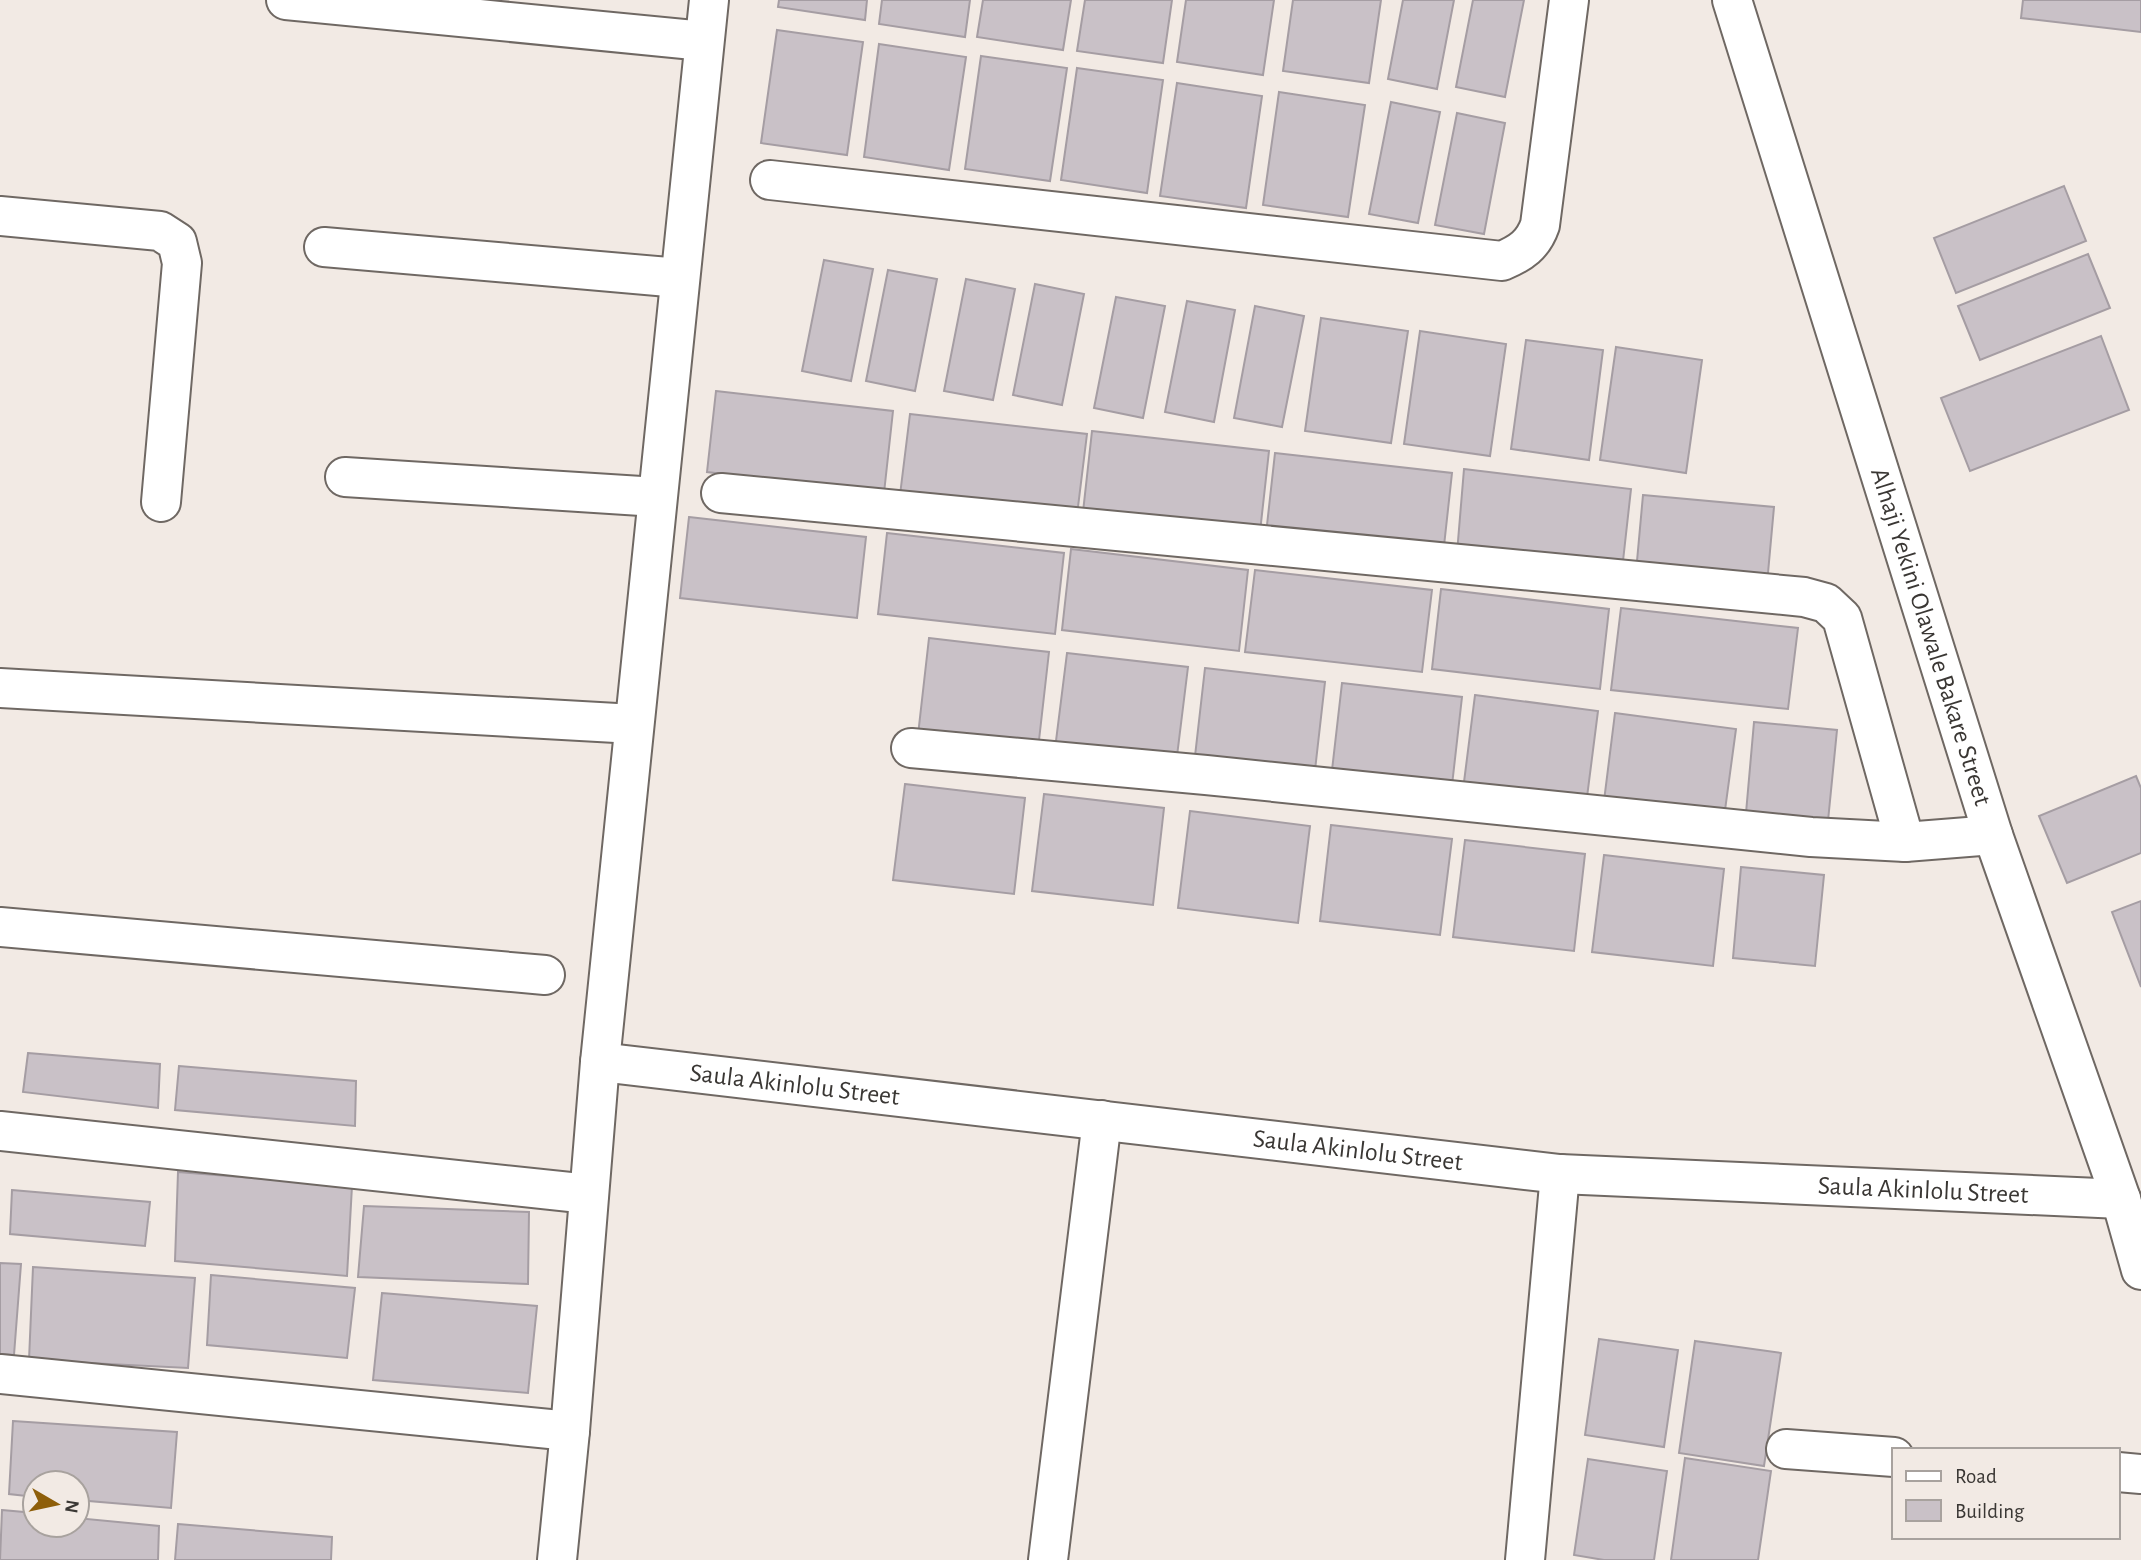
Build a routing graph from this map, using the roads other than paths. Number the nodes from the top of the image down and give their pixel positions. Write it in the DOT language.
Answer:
graph roads {
  1 [pos="286,0"];
  2 [pos="709,0"];
  3 [pos="1569,0"];
  4 [pos="1732,0"];
  5 [pos="704,41"];
  6 [pos="770,180"];
  7 [pos="0,216"];
  8 [pos="324,247"];
  9 [pos="680,278"];
  10 [pos="345,477"];
  11 [pos="721,493"];
  12 [pos="657,497"];
  13 [pos="162,502"];
  14 [pos="0,688"];
  15 [pos="634,724"];
  16 [pos="911,748"];
  17 [pos="1993,835"];
  18 [pos="1905,842"];
  19 [pos="0,927"];
  20 [pos="545,975"];
  21 [pos="600,1062"];
  22 [pos="1102,1120"];
  23 [pos="0,1131"];
  24 [pos="1560,1174"];
  25 [pos="589,1194"];
  26 [pos="2121,1199"];
  27 [pos="2141,1270"];
  28 [pos="0,1374"];
  29 [pos="570,1431"];
  30 [pos="1786,1449"];
  31 [pos="1892,1457"];
  32 [pos="2120,1472"];
  33 [pos="2141,1474"];
  34 [pos="557,1560"];
  35 [pos="1048,1560"];
  36 [pos="1525,1560"];
  1 -- 5 [label="street"];
  2 -- 5 [label="street"];
  3 -- 6 [label="street"];
  4 -- 17 [label="street, Alhaji Yekini Olawale Bakare Street"];
  5 -- 9 [label="street"];
  7 -- 13 [label="street"];
  8 -- 9 [label="street"];
  9 -- 12 [label="street"];
  10 -- 12 [label="street"];
  11 -- 18 [label="street"];
  12 -- 15 [label="street"];
  14 -- 15 [label="street"];
  15 -- 21 [label="street"];
  16 -- 18 [label="street"];
  17 -- 18 [label="street"];
  17 -- 26 [label="street, Alhaji Yekini Olawale Bakare Street"];
  19 -- 20 [label="street"];
  21 -- 22 [label="street, Saula Akinlolu Street"];
  21 -- 25 [label="street"];
  22 -- 24 [label="street, Saula Akinlolu Street"];
  22 -- 35 [label="street"];
  23 -- 25 [label="street"];
  24 -- 26 [label="street, Saula Akinlolu Street"];
  24 -- 36 [label="street"];
  25 -- 29 [label="street"];
  26 -- 27 [label="street, Alhaji Yekini Olawale Bakare Street"];
  28 -- 29 [label="street"];
  29 -- 34 [label="street"];
  30 -- 31 [label="street"];
  32 -- 33 [label="street"];
}
